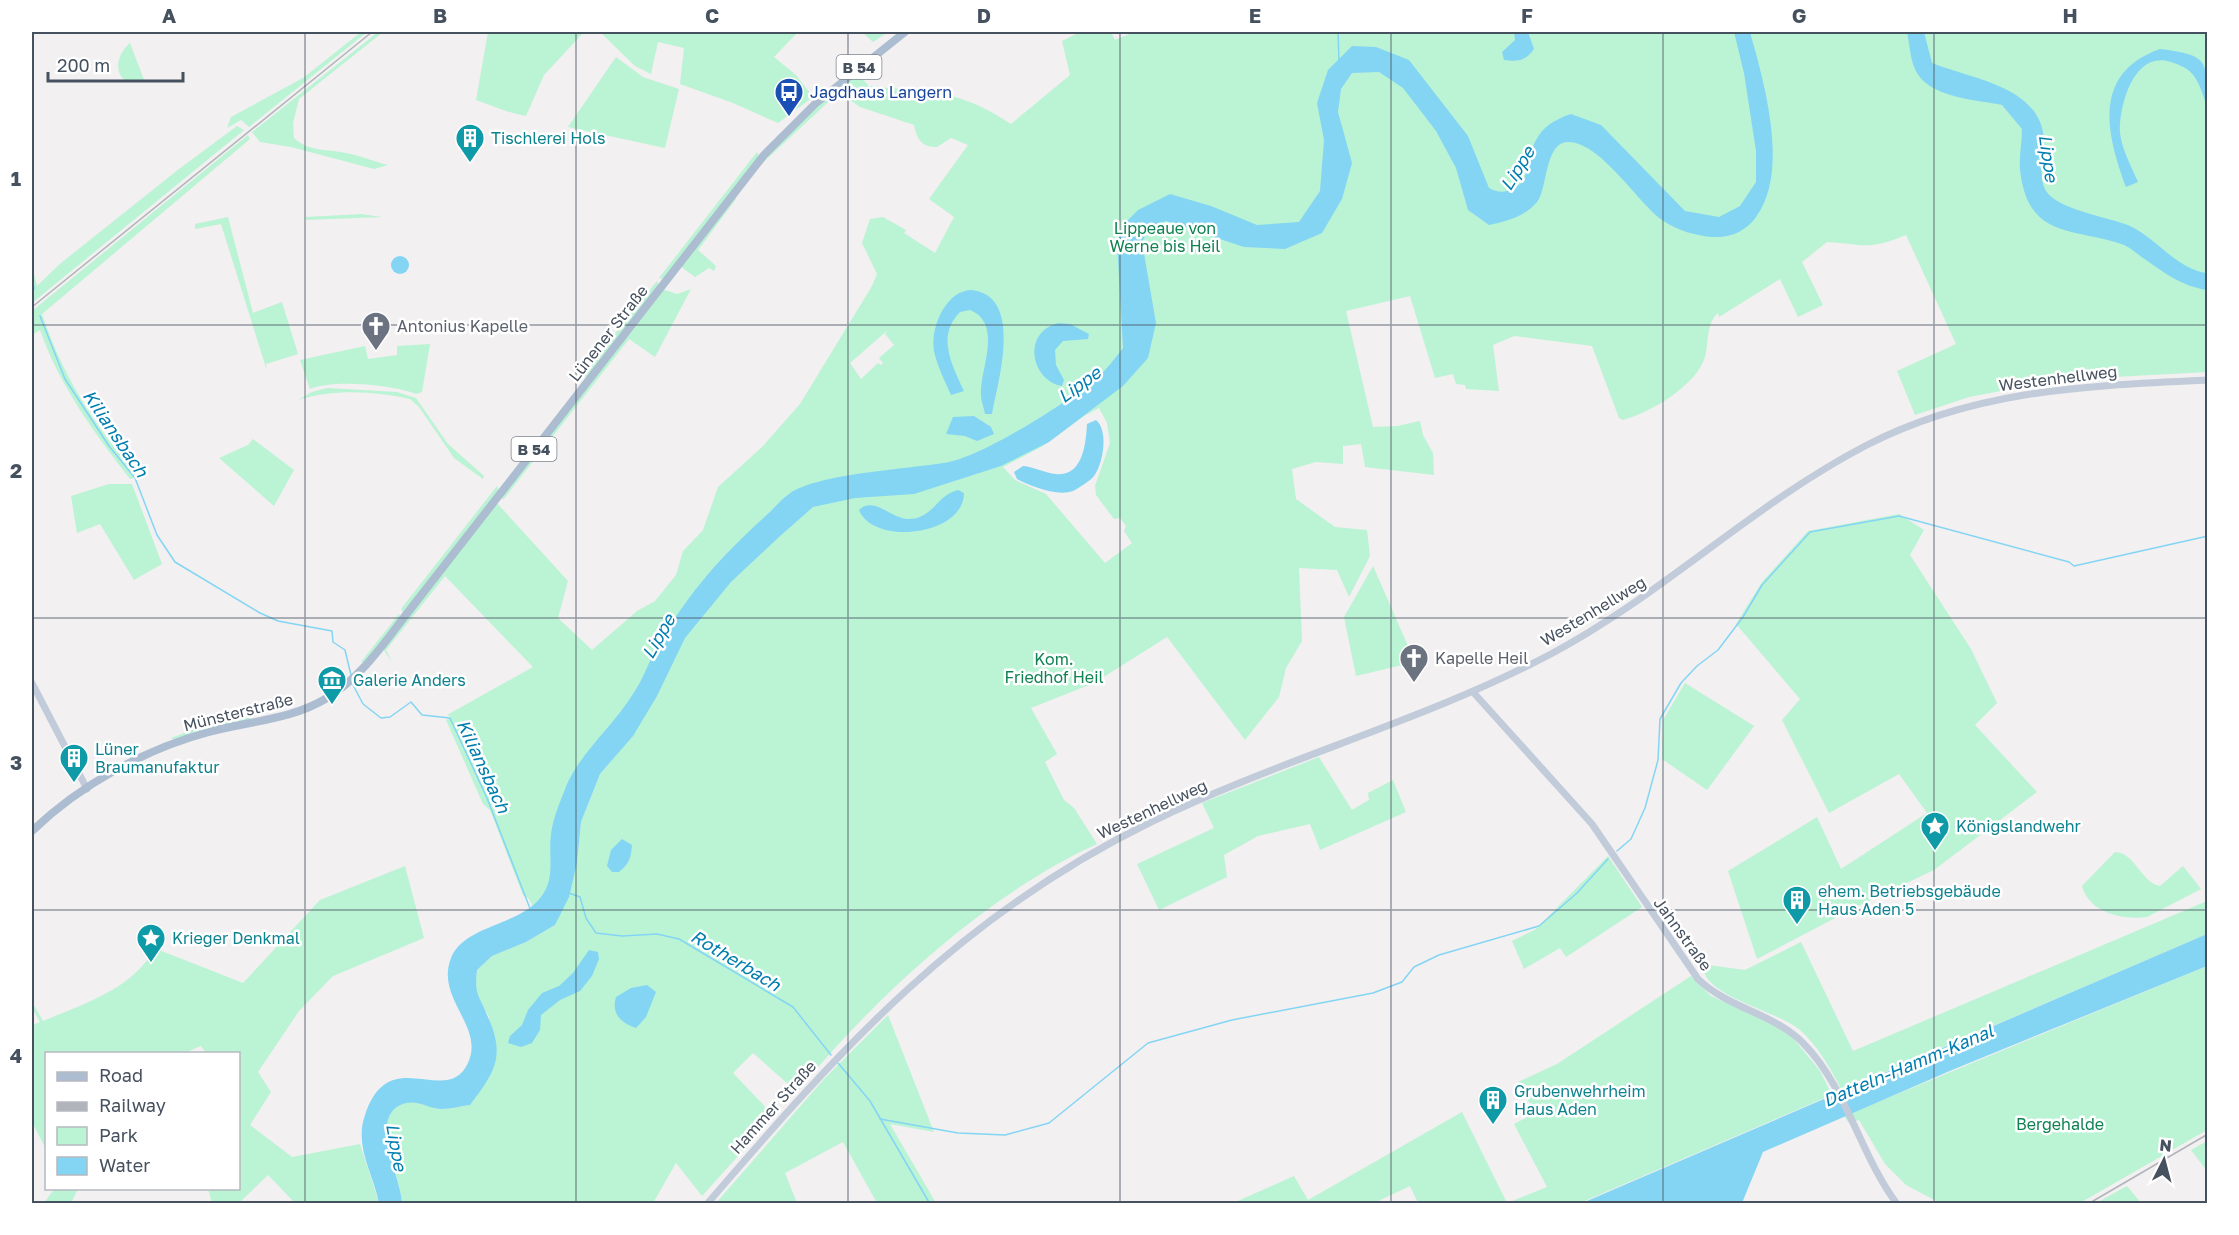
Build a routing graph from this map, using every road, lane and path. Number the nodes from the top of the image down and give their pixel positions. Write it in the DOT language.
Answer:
graph roads {
  1 [pos="905,32"];
  2 [pos="2208,380"];
  3 [pos="358,675"];
  4 [pos="32,683"];
  5 [pos="1473,692"];
  6 [pos="87,789"];
  7 [pos="32,831"];
  8 [pos="862,1031"];
  9 [pos="706,1203"];
  10 [pos="1897,1203"];
  1 -- 3 [label="main road, Lünener Straße / B 54"];
  2 -- 5 [label="main road, Westenhellweg"];
  3 -- 6 [label="main road, Münsterstraße / B 54"];
  4 -- 6 [label="main road"];
  5 -- 8 [label="main road, Westenhellweg"];
  5 -- 10 [label="main road, Jahnstraße"];
  6 -- 7 [label="main road, Münsterstraße / B 54"];
  8 -- 9 [label="main road, Hammer Straße"];
}
